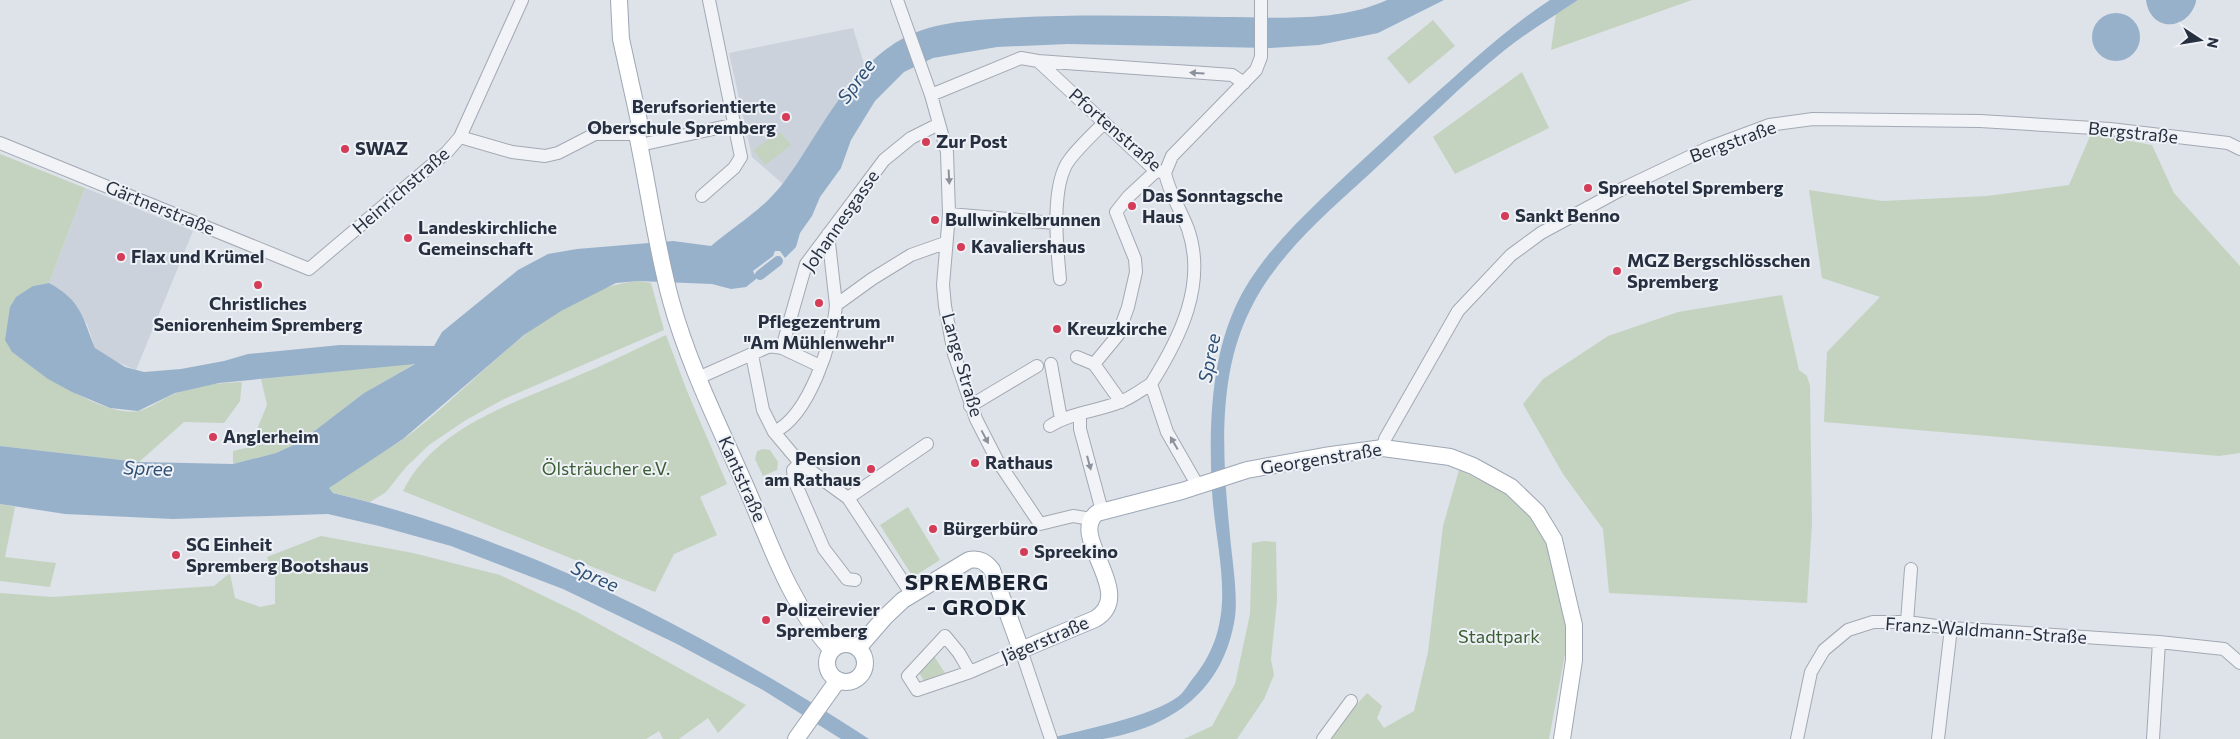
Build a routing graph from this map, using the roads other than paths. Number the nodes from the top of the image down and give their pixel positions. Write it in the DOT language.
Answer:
graph roads {
  1 [pos="522,0"];
  2 [pos="610,0"];
  3 [pos="619,0"];
  4 [pos="709,0"];
  5 [pos="897,0"];
  6 [pos="1261,3"];
  7 [pos="1038,61"];
  8 [pos="1244,83"];
  9 [pos="931,95"];
  10 [pos="1104,122"];
  11 [pos="736,124"];
  12 [pos="939,124"];
  13 [pos="460,137"];
  14 [pos="638,137"];
  15 [pos="0,143"];
  16 [pos="2240,149"];
  17 [pos="1160,172"];
  18 [pos="702,196"];
  19 [pos="949,214"];
  20 [pos="1055,223"];
  21 [pos="828,234"];
  22 [pos="945,243"];
  23 [pos="319,263"];
  24 [pos="1060,279"];
  25 [pos="836,305"];
  26 [pos="782,348"];
  27 [pos="752,355"];
  28 [pos="1077,357"];
  29 [pos="1051,364"];
  30 [pos="1094,364"];
  31 [pos="820,366"];
  32 [pos="1037,366"];
  33 [pos="698,378"];
  34 [pos="1151,384"];
  35 [pos="1120,402"];
  36 [pos="970,406"];
  37 [pos="1080,416"];
  38 [pos="774,432"];
  39 [pos="927,444"];
  40 [pos="1383,448"];
  41 [pos="800,463"];
  42 [pos="1202,484"];
  43 [pos="848,498"];
  44 [pos="1097,514"];
  45 [pos="1911,569"];
  46 [pos="855,580"];
  47 [pos="912,595"];
  48 [pos="1907,622"];
  49 [pos="1951,628"];
  50 [pos="2159,642"];
  51 [pos="858,648"];
  52 [pos="832,650"];
  53 [pos="1021,650"];
  54 [pos="2240,663"];
  55 [pos="970,672"];
  56 [pos="838,680"];
  57 [pos="1350,702"];
  58 [pos="799,734"];
  59 [pos="1051,739"];
  60 [pos="1324,739"];
  61 [pos="1562,739"];
  62 [pos="1797,739"];
  63 [pos="1938,739"];
  64 [pos="2153,739"];
  1 -- 13 [label="street, Heinrichstraße"];
  2 -- 14 [label="main road"];
  3 -- 14 [label="main road"];
  4 -- 11 [label="street"];
  5 -- 9 [label="street, Lange Straße"];
  6 -- 8 [label="street"];
  8 -- 7 [label="street, one-way"];
  7 -- 9 [label="street"];
  7 -- 10 [label="street, Pfortenstraße"];
  8 -- 17 [label="street"];
  9 -- 12 [label="street, Lange Straße"];
  10 -- 17 [label="street, Pfortenstraße"];
  10 -- 20 [label="street"];
  11 -- 14 [label="street"];
  11 -- 18 [label="street"];
  12 -- 19 [label="street, Lange Straße, one-way"];
  12 -- 21 [label="street, Johannesgasse"];
  13 -- 14 [label="street"];
  13 -- 23 [label="street, Heinrichstraße"];
  14 -- 33 [label="main road, Kantstraße"];
  15 -- 23 [label="street, Gärtnerstraße"];
  16 -- 40 [label="street, Bergstraße"];
  17 -- 30 [label="street"];
  17 -- 34 [label="street, Pfortenstraße"];
  19 -- 20 [label="street"];
  19 -- 22 [label="street, Lange Straße"];
  20 -- 24 [label="street"];
  21 -- 25 [label="street"];
  21 -- 26 [label="street, Johannesgasse"];
  22 -- 25 [label="street"];
  22 -- 36 [label="street, Lange Straße"];
  25 -- 31 [label="street"];
  26 -- 27 [label="street"];
  26 -- 31 [label="street"];
  27 -- 33 [label="street"];
  27 -- 38 [label="street"];
  28 -- 30 [label="street"];
  29 -- 37 [label="street"];
  30 -- 35 [label="street"];
  31 -- 38 [label="street"];
  32 -- 36 [label="street"];
  33 -- 52 [label="main road, Kantstraße"];
  34 -- 35 [label="street"];
  42 -- 34 [label="street, one-way"];
  35 -- 37 [label="street"];
  36 -- 44 [label="street, Lange Straße, one-way"];
  37 -- 44 [label="street, one-way"];
  38 -- 41 [label="street"];
  39 -- 43 [label="street"];
  40 -- 42 [label="main road, Georgenstraße"];
  40 -- 61 [label="main road, Georgenstraße"];
  41 -- 43 [label="street"];
  41 -- 46 [label="street"];
  42 -- 44 [label="main road, Georgenstraße"];
  43 -- 47 [label="street"];
  44 -- 53 [label="main road, Jägerstraße"];
  45 -- 48 [label="street"];
  47 -- 51 [label="main road"];
  47 -- 53 [label="main road"];
  48 -- 49 [label="street, Franz-Waldmann-Straße"];
  48 -- 62 [label="street, Franz-Waldmann-Straße"];
  49 -- 50 [label="street, Franz-Waldmann-Straße"];
  49 -- 63 [label="street"];
  50 -- 54 [label="street, Franz-Waldmann-Straße"];
  50 -- 64 [label="street"];
  51 -- 52 [label="main road"];
  51 -- 56 [label="main road"];
  52 -- 56 [label="main road"];
  53 -- 55 [label="street, Jägerstraße"];
  53 -- 59 [label="street"];
  55 -- 55 [label="street, Jägerstraße"];
  56 -- 58 [label="main road"];
  57 -- 60 [label="street"];
}
